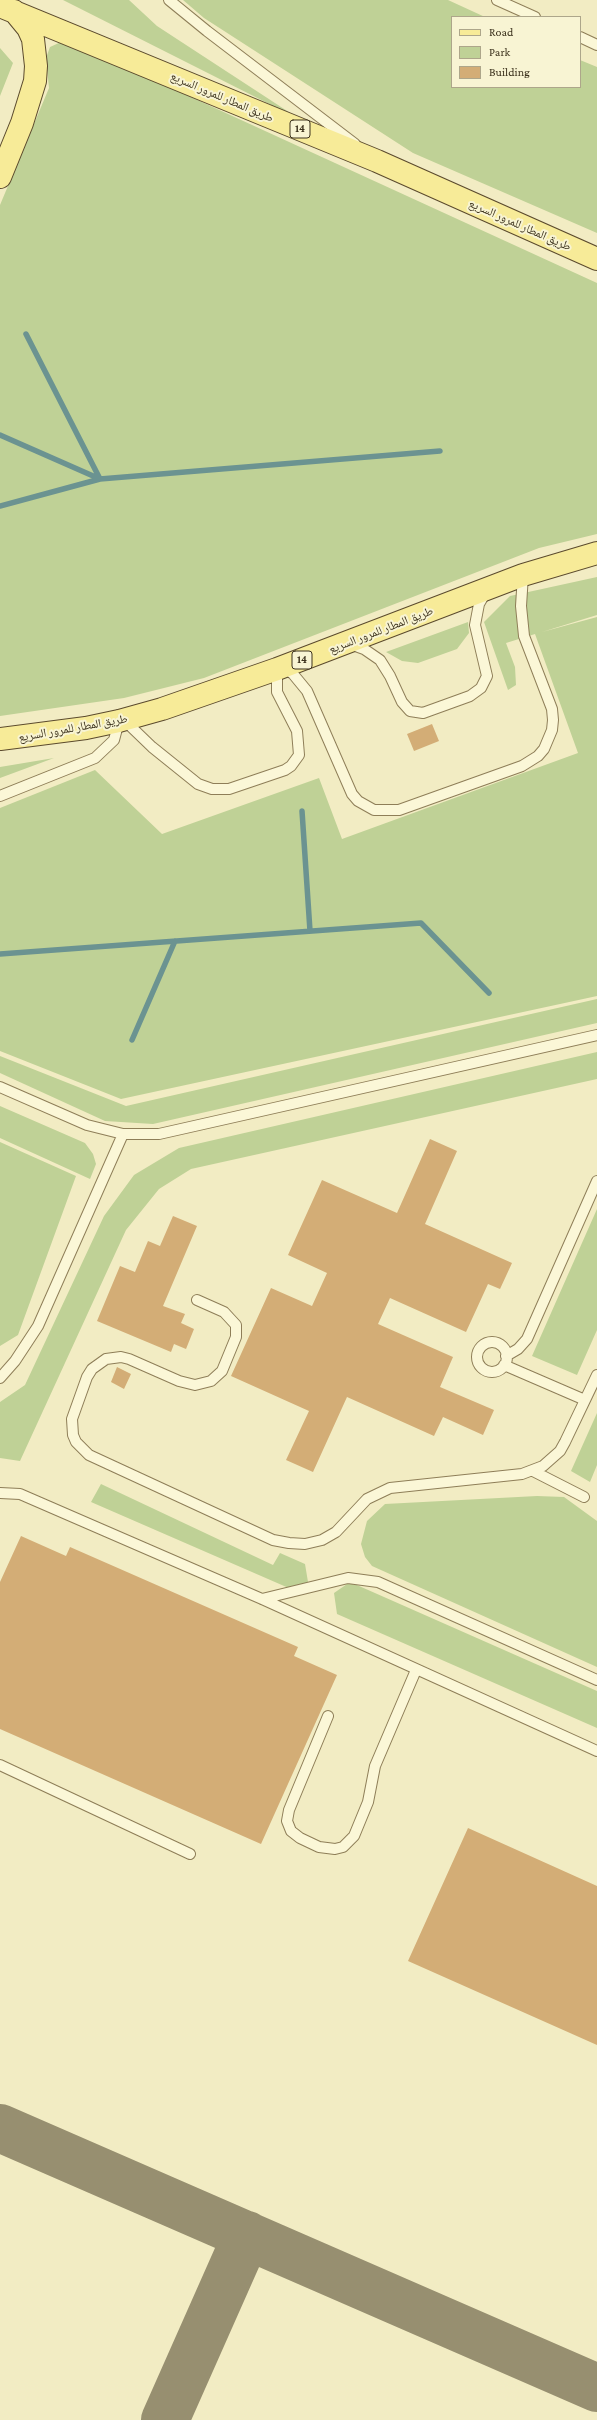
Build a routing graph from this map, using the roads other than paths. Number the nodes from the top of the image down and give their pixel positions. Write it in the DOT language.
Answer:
graph roads {
  1 [pos="169,0"];
  2 [pos="497,0"];
  3 [pos="7,8"];
  4 [pos="533,16"];
  5 [pos="581,37"];
  6 [pos="597,45"];
  7 [pos="377,161"];
  8 [pos="0,178"];
  9 [pos="597,259"];
  10 [pos="597,553"];
  11 [pos="523,575"];
  12 [pos="490,587"];
  13 [pos="346,644"];
  14 [pos="280,668"];
  15 [pos="122,721"];
  16 [pos="0,739"];
  17 [pos="0,796"];
  18 [pos="597,1035"];
  19 [pos="0,1087"];
  20 [pos="123,1134"];
  21 [pos="597,1181"];
  22 [pos="196,1300"];
  23 [pos="597,1375"];
  24 [pos="0,1378"];
  25 [pos="585,1400"];
  26 [pos="532,1471"];
  27 [pos="0,1493"];
  28 [pos="584,1497"];
  29 [pos="262,1599"];
  30 [pos="416,1670"];
  31 [pos="597,1680"];
  32 [pos="328,1716"];
  33 [pos="597,1751"];
  34 [pos="0,1765"];
  35 [pos="190,1854"];
  1 -- 7 [label="lane"];
  2 -- 4 [label="lane"];
  3 -- 7 [label="main road, طريق المطار للمرور السريع / 14"];
  3 -- 8 [label="main road"];
  5 -- 6 [label="lane"];
  7 -- 9 [label="main road, طريق المطار للمرور السريع / 14"];
  10 -- 11 [label="main road, طريق المطار للمرور السريع / 14"];
  11 -- 12 [label="main road, طريق المطار للمرور السريع / 14"];
  11 -- 14 [label="lane"];
  12 -- 13 [label="main road, طريق المطار للمرور السريع / 14"];
  12 -- 13 [label="lane"];
  13 -- 14 [label="main road, طريق المطار للمرور السريع / 14"];
  14 -- 15 [label="main road, طريق المطار للمرور السريع / 14"];
  14 -- 15 [label="lane"];
  15 -- 16 [label="main road, طريق المطار للمرور السريع / 14"];
  15 -- 17 [label="lane"];
  18 -- 20 [label="lane"];
  19 -- 20 [label="lane"];
  20 -- 24 [label="lane"];
  21 -- 25 [label="lane"];
  22 -- 26 [label="lane"];
  23 -- 25 [label="lane"];
  25 -- 26 [label="lane"];
  26 -- 28 [label="lane"];
  27 -- 29 [label="lane"];
  29 -- 30 [label="lane"];
  29 -- 31 [label="lane"];
  30 -- 32 [label="lane"];
  30 -- 33 [label="lane"];
  34 -- 35 [label="lane"];
}
